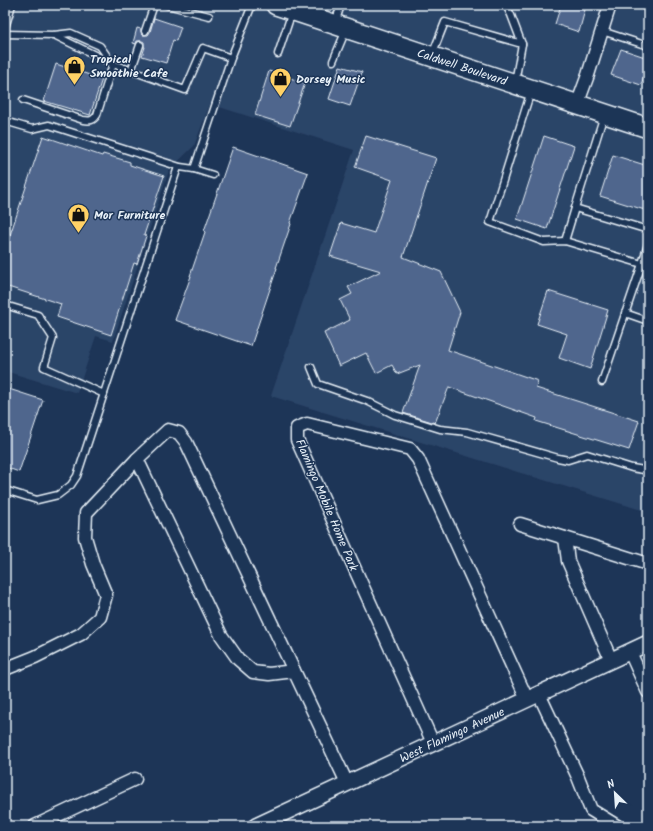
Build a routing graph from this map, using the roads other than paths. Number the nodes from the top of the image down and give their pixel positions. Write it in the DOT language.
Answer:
graph roads {
  1 [pos="12,5"];
  2 [pos="154,5"];
  3 [pos="167,5"];
  4 [pos="252,5"];
  5 [pos="341,5"];
  6 [pos="506,5"];
  7 [pos="610,5"];
  8 [pos="285,8"];
  9 [pos="210,16"];
  10 [pos="340,26"];
  11 [pos="5,28"];
  12 [pos="145,31"];
  13 [pos="602,31"];
  14 [pos="5,34"];
  15 [pos="54,35"];
  16 [pos="522,44"];
  17 [pos="140,45"];
  18 [pos="648,46"];
  19 [pos="278,54"];
  20 [pos="432,56"];
  21 [pos="231,58"];
  22 [pos="332,61"];
  23 [pos="113,64"];
  24 [pos="131,71"];
  25 [pos="523,87"];
  26 [pos="22,100"];
  27 [pos="577,105"];
  28 [pos="604,114"];
  29 [pos="5,121"];
  30 [pos="648,128"];
  31 [pos="178,167"];
  32 [pos="194,169"];
  33 [pos="213,176"];
  34 [pos="575,208"];
  35 [pos="648,230"];
  36 [pos="565,241"];
  37 [pos="648,244"];
  38 [pos="642,264"];
  39 [pos="5,304"];
  40 [pos="625,313"];
  41 [pos="648,321"];
  42 [pos="311,367"];
  43 [pos="602,382"];
  44 [pos="104,394"];
  45 [pos="137,459"];
  46 [pos="648,469"];
  47 [pos="5,490"];
  48 [pos="520,524"];
  49 [pos="565,538"];
  50 [pos="648,564"];
  51 [pos="648,643"];
  52 [pos="630,652"];
  53 [pos="611,660"];
  54 [pos="5,669"];
  55 [pos="294,671"];
  56 [pos="648,692"];
  57 [pos="533,697"];
  58 [pos="433,743"];
  59 [pos="135,779"];
  60 [pos="347,783"];
  61 [pos="35,826"];
  62 [pos="257,826"];
  63 [pos="617,826"];
  1 -- 11 [label="lane"];
  2 -- 12 [label="lane"];
  3 -- 9 [label="lane"];
  4 -- 21 [label="lane"];
  5 -- 10 [label="lane"];
  6 -- 16 [label="lane"];
  7 -- 13 [label="street"];
  8 -- 10 [label="main road, Caldwell Boulevard"];
  8 -- 19 [label="lane"];
  10 -- 20 [label="main road, Caldwell Boulevard"];
  10 -- 22 [label="lane"];
  13 -- 18 [label="lane"];
  13 -- 27 [label="street"];
  14 -- 15 [label="lane"];
  15 -- 23 [label="lane"];
  15 -- 23 [label="lane"];
  16 -- 20 [label="lane"];
  16 -- 25 [label="lane"];
  17 -- 24 [label="lane"];
  20 -- 25 [label="main road, Caldwell Boulevard"];
  21 -- 24 [label="lane"];
  21 -- 32 [label="lane"];
  23 -- 24 [label="lane"];
  23 -- 26 [label="lane"];
  25 -- 27 [label="main road, Caldwell Boulevard"];
  25 -- 36 [label="lane"];
  27 -- 28 [label="main road, Caldwell Boulevard"];
  28 -- 30 [label="main road, Caldwell Boulevard"];
  28 -- 34 [label="lane"];
  29 -- 31 [label="lane"];
  31 -- 32 [label="lane"];
  31 -- 44 [label="lane"];
  32 -- 33 [label="lane"];
  34 -- 35 [label="lane"];
  34 -- 36 [label="lane"];
  36 -- 38 [label="lane"];
  37 -- 38 [label="lane"];
  38 -- 40 [label="lane"];
  39 -- 44 [label="lane"];
  40 -- 41 [label="lane"];
  40 -- 43 [label="lane"];
  42 -- 46 [label="lane"];
  44 -- 47 [label="lane"];
  45 -- 54 [label="street"];
  45 -- 55 [label="street"];
  45 -- 55 [label="street"];
  48 -- 49 [label="street"];
  49 -- 50 [label="street"];
  49 -- 53 [label="street"];
  51 -- 52 [label="street, West Flamingo Avenue"];
  52 -- 53 [label="street, West Flamingo Avenue"];
  52 -- 56 [label="street"];
  53 -- 57 [label="street, West Flamingo Avenue"];
  55 -- 60 [label="street"];
  57 -- 58 [label="street, West Flamingo Avenue"];
  57 -- 58 [label="street, Flamingo Mobile Home Park"];
  57 -- 63 [label="street"];
  58 -- 60 [label="street, West Flamingo Avenue"];
  59 -- 61 [label="street"];
  60 -- 62 [label="street, West Flamingo Avenue"];
}
